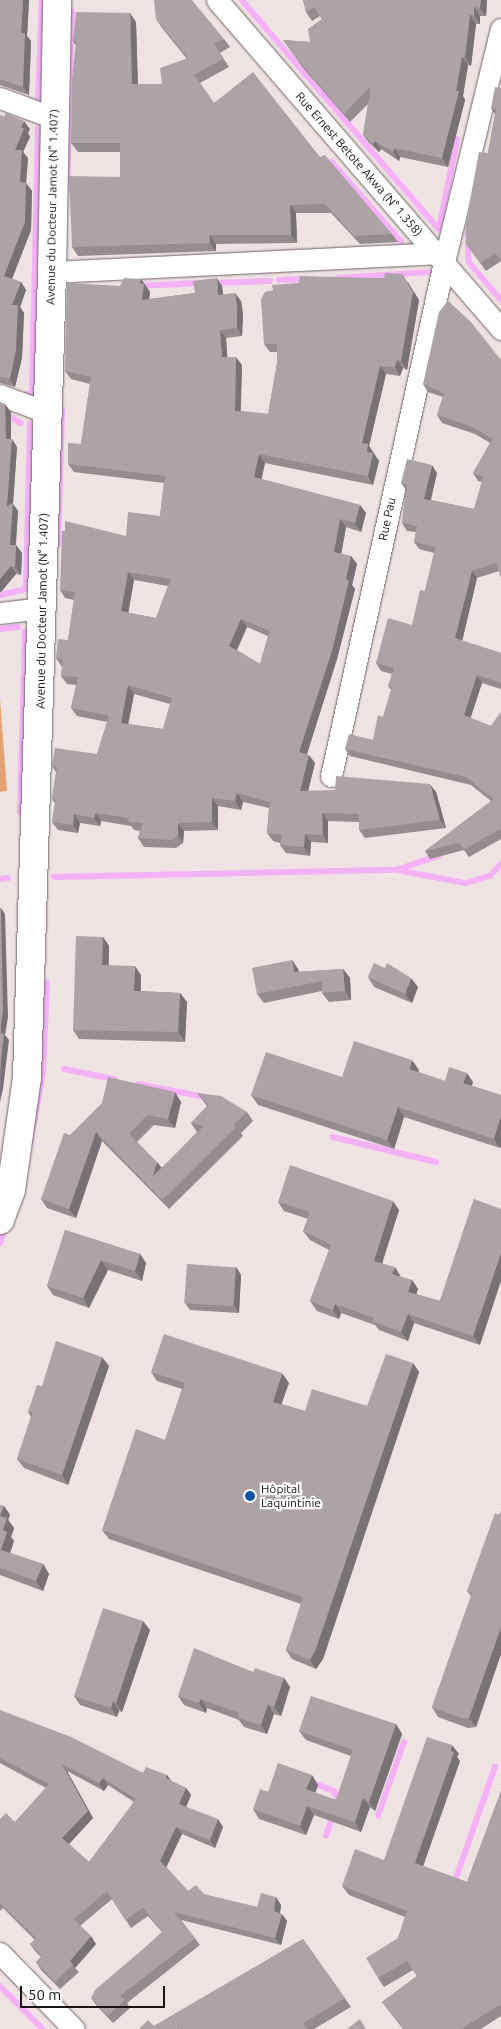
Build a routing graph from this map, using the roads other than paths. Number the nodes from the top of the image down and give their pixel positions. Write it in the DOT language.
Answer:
graph roads {
  1 [pos="57,0"];
  2 [pos="217,0"];
  3 [pos="501,29"];
  4 [pos="0,98"];
  5 [pos="54,118"];
  6 [pos="440,258"];
  7 [pos="52,272"];
  8 [pos="501,329"];
  9 [pos="0,396"];
  10 [pos="46,412"];
  11 [pos="42,608"];
  12 [pos="0,613"];
  13 [pos="331,776"];
  14 [pos="0,1220"];
  15 [pos="0,1953"];
  16 [pos="74,2029"];
  1 -- 5 [label="main road, Avenue du Docteur Jamot (N° 1.407)"];
  2 -- 6 [label="street, Rue Ernest Betote Akwa (N° 1.358)"];
  3 -- 6 [label="street, Rue Pau"];
  4 -- 5 [label="street"];
  5 -- 7 [label="main road, Avenue du Docteur Jamot (N° 1.407)"];
  6 -- 7 [label="street"];
  6 -- 8 [label="street, Rue Ernest Betote Akwa (N° 1.358)"];
  6 -- 13 [label="street, Rue Pau"];
  7 -- 10 [label="main road, Avenue du Docteur Jamot (N° 1.407)"];
  9 -- 10 [label="street"];
  10 -- 11 [label="main road, Avenue du Docteur Jamot (N° 1.407)"];
  11 -- 12 [label="street"];
  11 -- 14 [label="main road, Avenue du Docteur Jamot (N° 1.407)"];
  15 -- 16 [label="street"];
}
